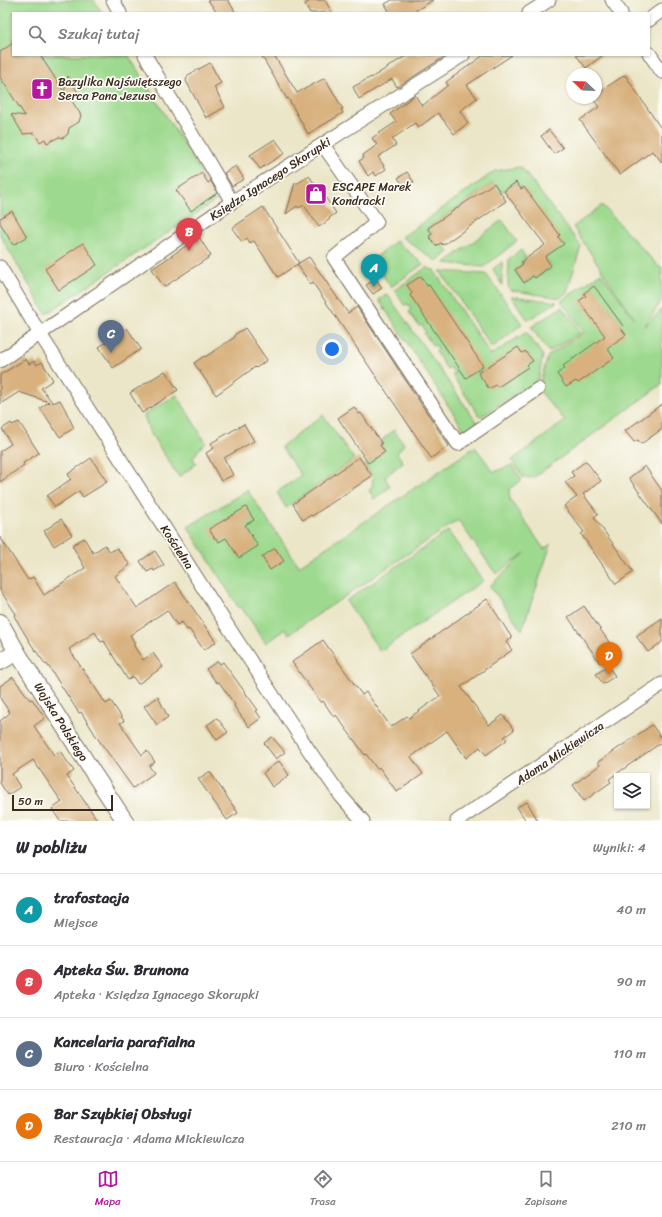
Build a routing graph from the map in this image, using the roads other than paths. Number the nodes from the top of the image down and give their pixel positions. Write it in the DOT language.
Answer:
graph roads {
  1 [pos="113,0"];
  2 [pos="549,0"];
  3 [pos="612,0"];
  4 [pos="662,10"];
  5 [pos="119,12"];
  6 [pos="531,12"];
  7 [pos="620,12"];
  8 [pos="650,19"];
  9 [pos="650,54"];
  10 [pos="146,56"];
  11 [pos="461,56"];
  12 [pos="662,72"];
  13 [pos="323,145"];
  14 [pos="232,202"];
  15 [pos="0,267"];
  16 [pos="40,334"];
  17 [pos="0,361"];
  18 [pos="538,389"];
  19 [pos="0,622"];
  20 [pos="17,652"];
  21 [pos="0,662"];
  22 [pos="662,684"];
  23 [pos="125,821"];
  24 [pos="363,821"];
  25 [pos="457,821"];
  1 -- 5 [label="street"];
  2 -- 6 [label="street"];
  3 -- 7 [label="street"];
  4 -- 8 [label="street"];
  9 -- 12 [label="street"];
  10 -- 14 [label="street"];
  11 -- 13 [label="street, Księdza Ignacego Skorupki"];
  13 -- 14 [label="street, Księdza Ignacego Skorupki"];
  13 -- 18 [label="street"];
  14 -- 16 [label="street, Księdza Ignacego Skorupki"];
  15 -- 16 [label="street, Kościelna"];
  16 -- 17 [label="street, Księdza Ignacego Skorupki"];
  16 -- 24 [label="street, Kościelna"];
  19 -- 20 [label="street, Wojska Polskiego"];
  20 -- 21 [label="street"];
  20 -- 23 [label="street, Wojska Polskiego"];
  22 -- 25 [label="street, Adama Mickiewicza"];
}
